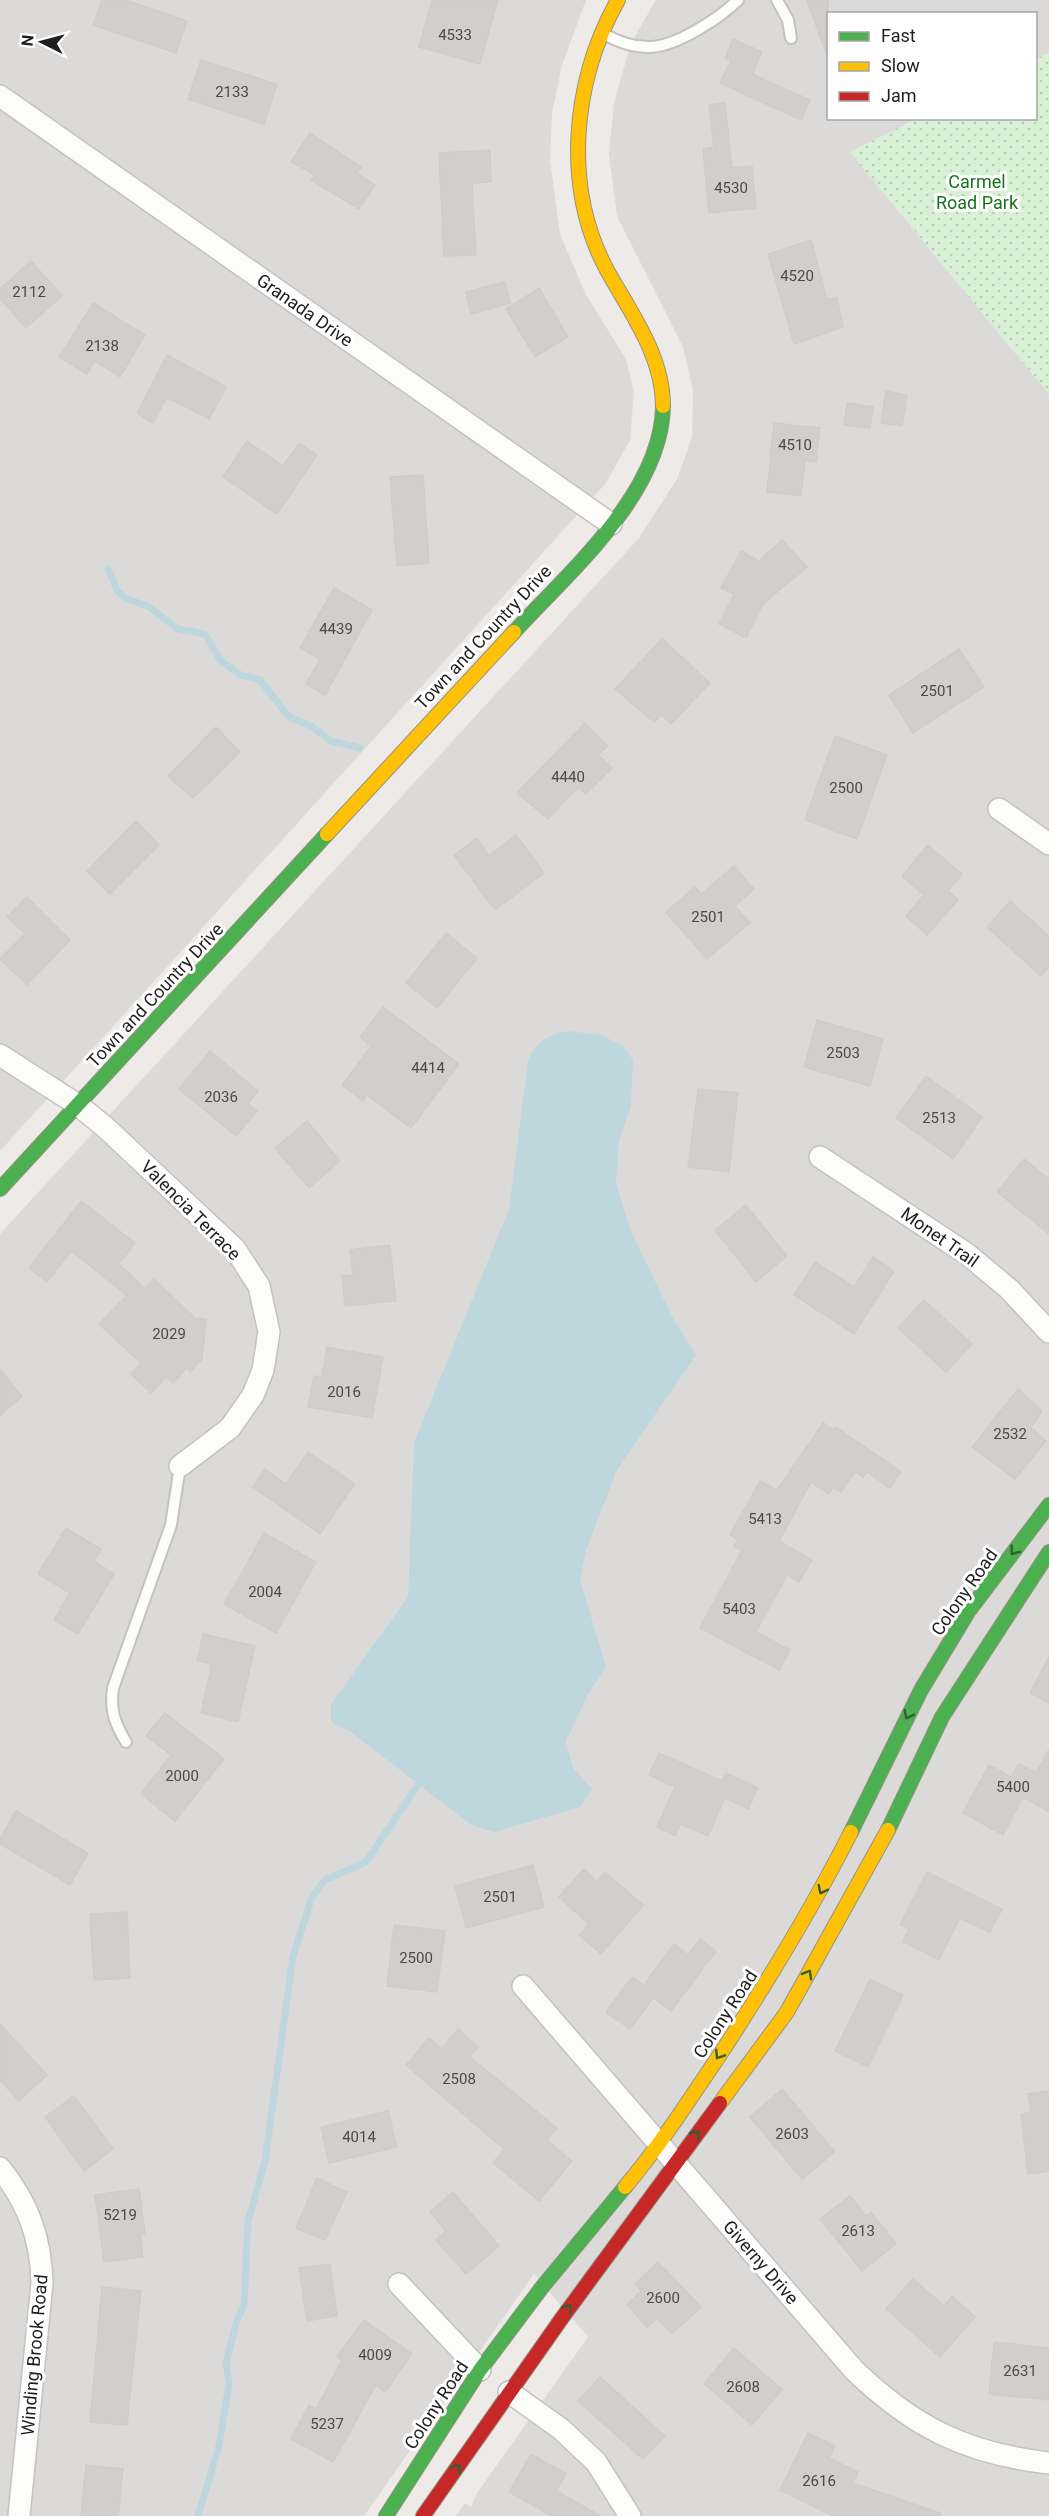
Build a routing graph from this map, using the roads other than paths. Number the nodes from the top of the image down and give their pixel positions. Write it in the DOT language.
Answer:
graph roads {
  1 [pos="618,0"];
  2 [pos="738,0"];
  3 [pos="777,0"];
  4 [pos="602,33"];
  5 [pos="791,38"];
  6 [pos="0,96"];
  7 [pos="611,525"];
  8 [pos="999,809"];
  9 [pos="1049,844"];
  10 [pos="0,1055"];
  11 [pos="78,1105"];
  12 [pos="820,1157"];
  13 [pos="0,1189"];
  14 [pos="1049,1332"];
  15 [pos="180,1466"];
  16 [pos="1049,1505"];
  17 [pos="1049,1552"];
  18 [pos="126,1742"];
  19 [pos="523,1986"];
  20 [pos="659,2146"];
  21 [pos="674,2163"];
  22 [pos="0,2168"];
  23 [pos="399,2284"];
  24 [pos="480,2370"];
  25 [pos="509,2392"];
  26 [pos="1049,2463"];
  27 [pos="19,2516"];
  28 [pos="386,2516"];
  29 [pos="423,2516"];
  30 [pos="630,2516"];
  1 -- 4 [label="main road, Town and Country Drive"];
  2 -- 4 [label="lane"];
  3 -- 5 [label="lane"];
  4 -- 7 [label="main road, Town and Country Drive"];
  6 -- 7 [label="street, Granada Drive"];
  7 -- 11 [label="main road, Town and Country Drive"];
  8 -- 9 [label="street"];
  10 -- 11 [label="street, Valencia Terrace"];
  11 -- 13 [label="main road, Town and Country Drive"];
  11 -- 15 [label="street, Valencia Terrace"];
  12 -- 14 [label="street, Monet Trail"];
  15 -- 18 [label="lane"];
  16 -- 20 [label="main road, Colony Road, one-way"];
  21 -- 17 [label="main road, one-way"];
  19 -- 20 [label="street, Giverny Drive"];
  20 -- 21 [label="street, Giverny Drive"];
  20 -- 24 [label="main road, Colony Road"];
  25 -- 21 [label="main road, one-way"];
  21 -- 26 [label="street, Giverny Drive"];
  22 -- 27 [label="street, Winding Brook Road"];
  23 -- 24 [label="street"];
  24 -- 28 [label="main road, Colony Road"];
  29 -- 25 [label="main road, one-way"];
  25 -- 30 [label="street"];
}
